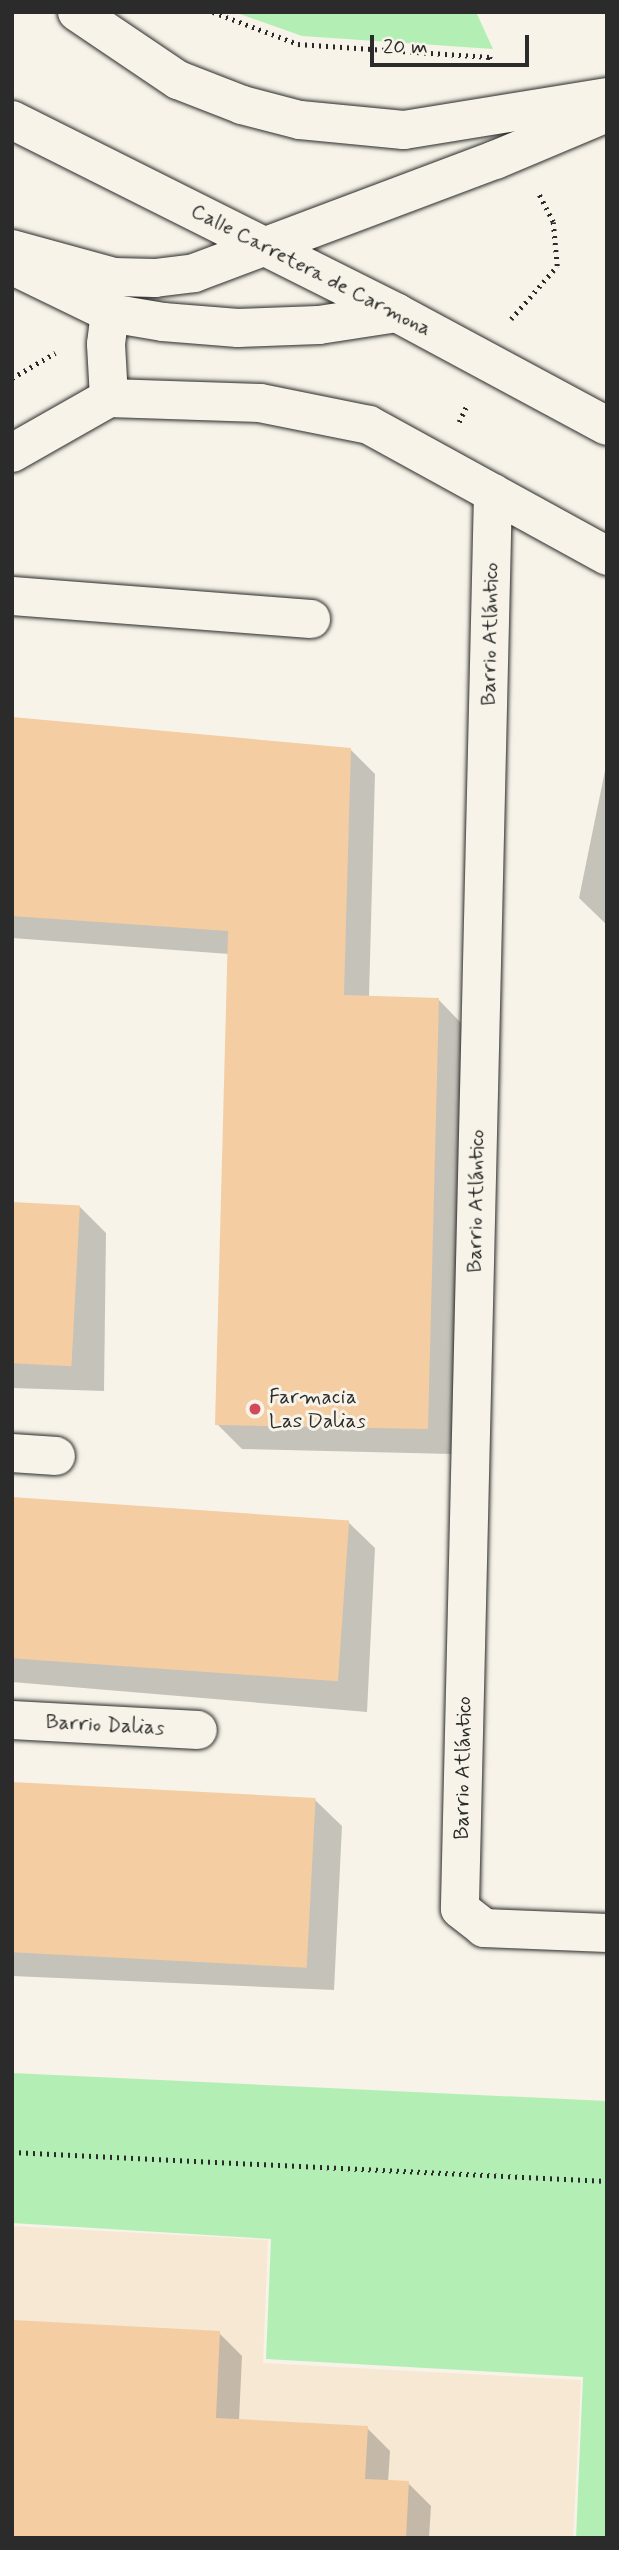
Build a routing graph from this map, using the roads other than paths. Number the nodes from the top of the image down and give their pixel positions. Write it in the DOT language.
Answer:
graph roads {
  1 [pos="82,15"];
  2 [pos="607,97"];
  3 [pos="607,113"];
  4 [pos="13,120"];
  5 [pos="265,247"];
  6 [pos="12,249"];
  7 [pos="12,266"];
  8 [pos="110,313"];
  9 [pos="397,313"];
  10 [pos="109,398"];
  11 [pos="607,426"];
  12 [pos="12,453"];
  13 [pos="493,493"];
  14 [pos="607,556"];
  15 [pos="12,596"];
  16 [pos="311,619"];
  17 [pos="12,1453"];
  18 [pos="56,1456"];
  19 [pos="12,1720"];
  20 [pos="198,1730"];
  21 [pos="607,1933"];
  1 -- 2 [label="street"];
  3 -- 5 [label="street"];
  4 -- 5 [label="street, Calle Carretera de Carmona"];
  5 -- 6 [label="street"];
  5 -- 9 [label="street, Calle Carretera de Carmona"];
  7 -- 8 [label="street"];
  8 -- 9 [label="street"];
  8 -- 10 [label="street"];
  9 -- 11 [label="street, Calle Carretera de Carmona"];
  10 -- 12 [label="street"];
  10 -- 13 [label="street"];
  13 -- 14 [label="street"];
  13 -- 21 [label="street, Barrio Atlántico"];
  15 -- 16 [label="street"];
  17 -- 18 [label="street"];
  19 -- 20 [label="street, Barrio Dalias"];
}
